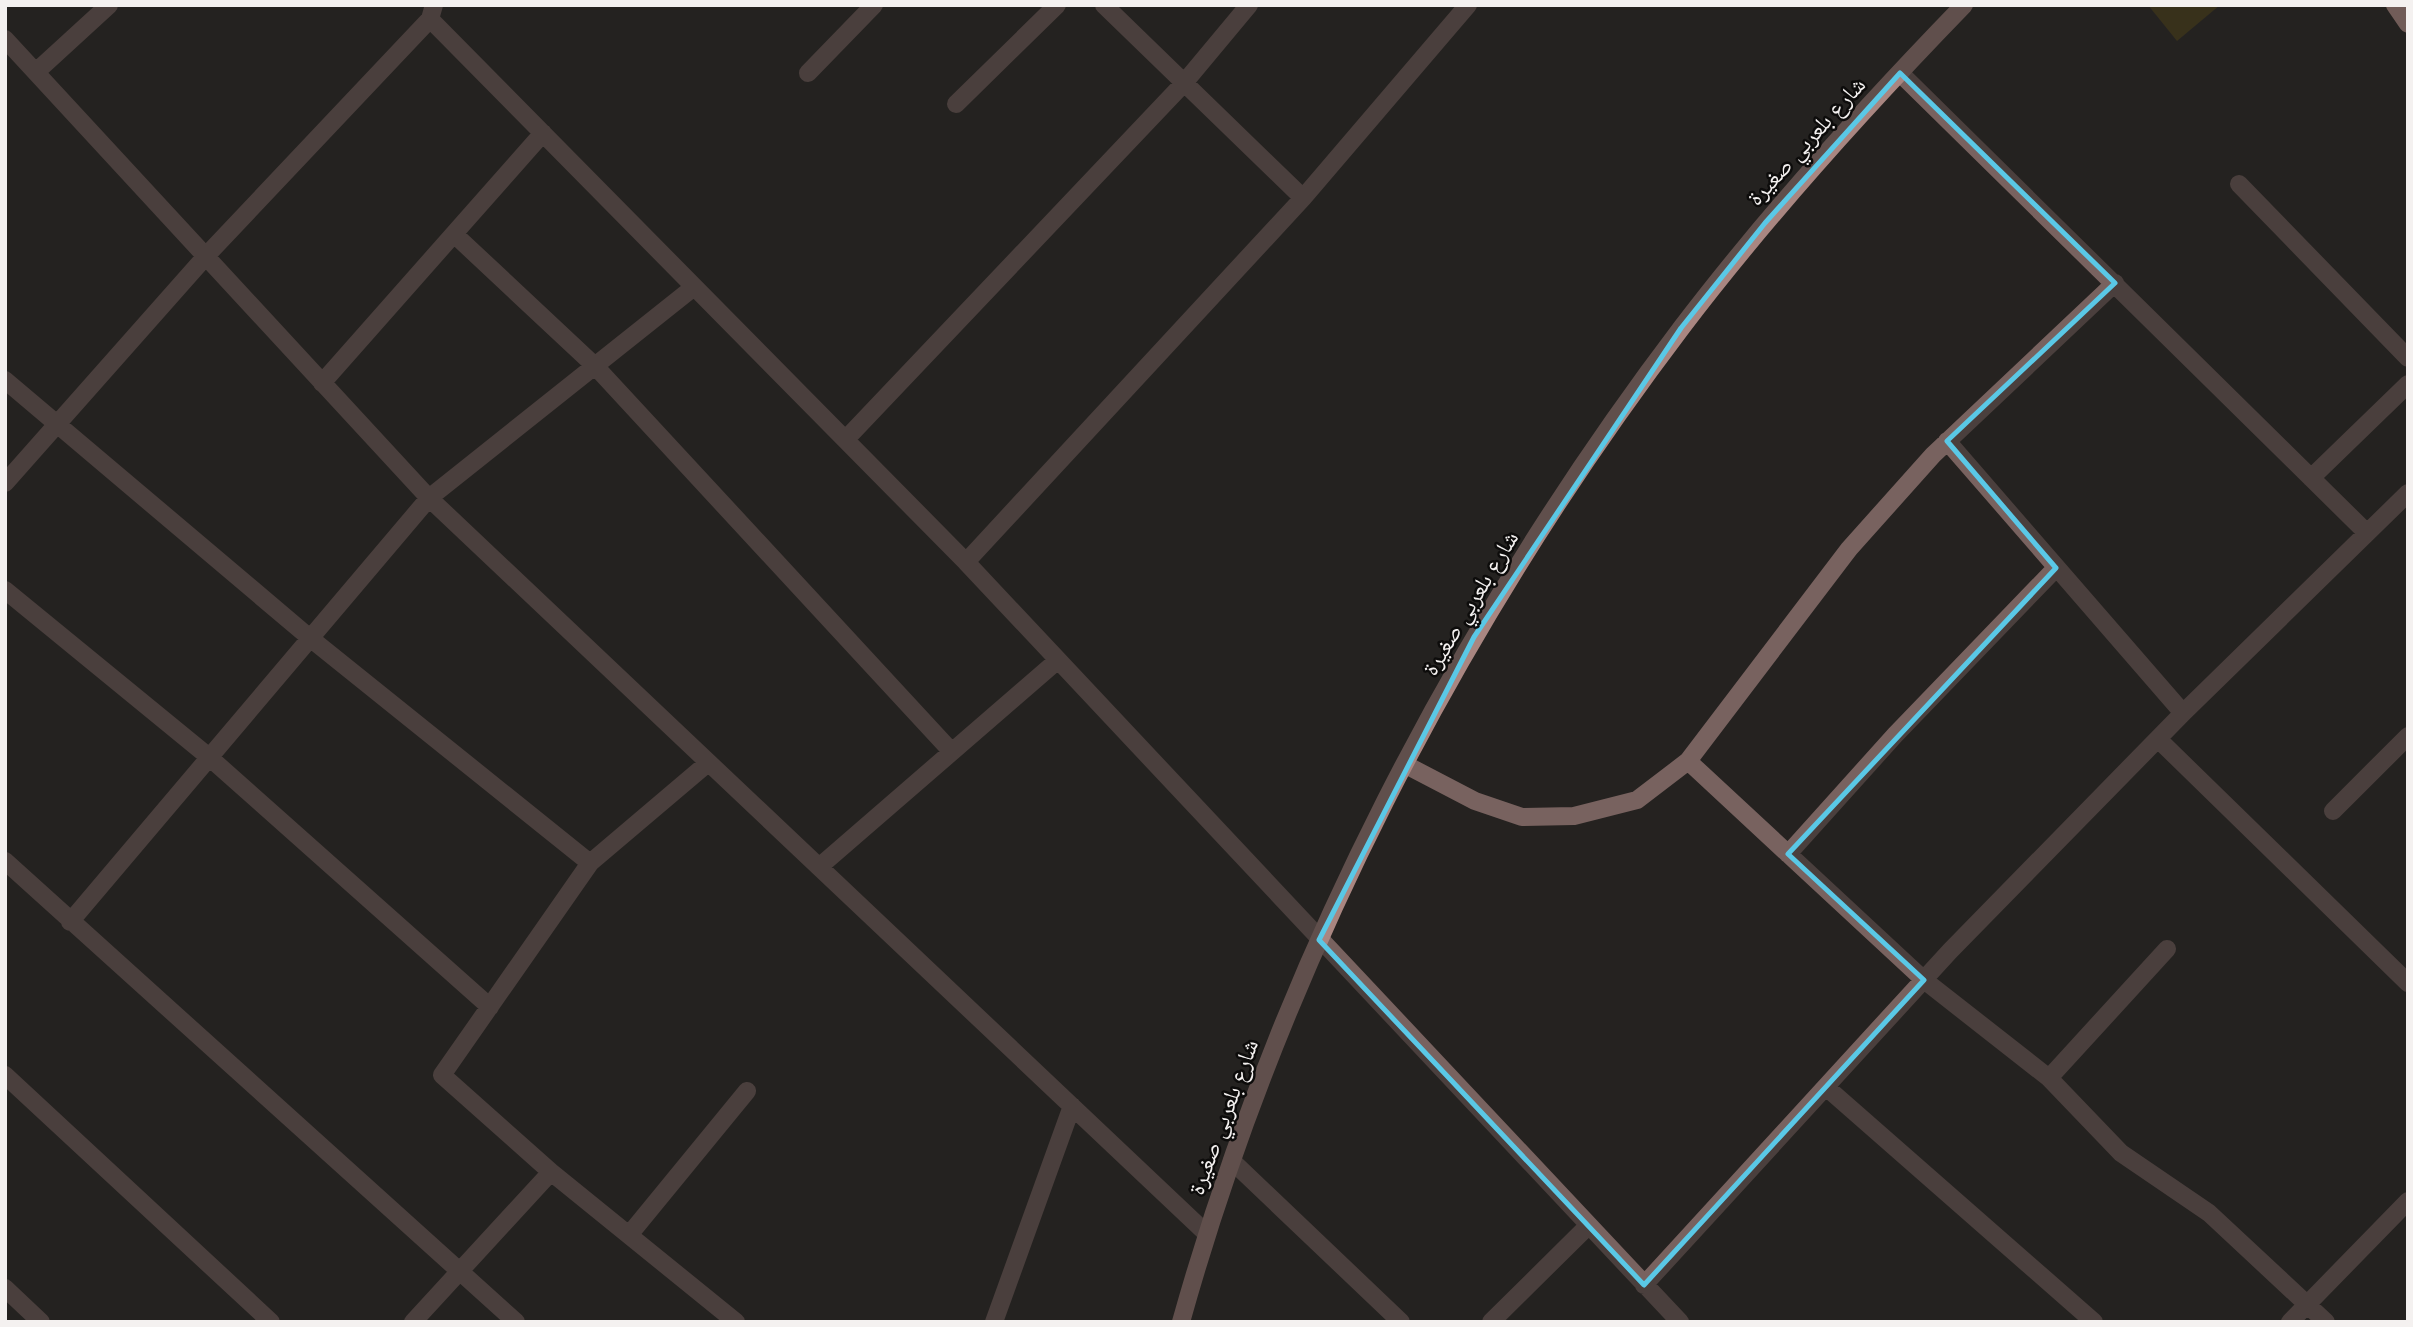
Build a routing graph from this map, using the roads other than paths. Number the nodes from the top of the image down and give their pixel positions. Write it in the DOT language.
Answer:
graph roads {
  1 [pos="108,5"];
  2 [pos="874,5"];
  3 [pos="1057,5"];
  4 [pos="1104,5"];
  5 [pos="1248,5"];
  6 [pos="1468,5"];
  7 [pos="1964,5"];
  8 [pos="432,12"];
  9 [pos="5,39"];
  10 [pos="37,71"];
  11 [pos="808,73"];
  12 [pos="1900,73"];
  13 [pos="1184,83"];
  14 [pos="956,104"];
  15 [pos="543,133"];
  16 [pos="2239,184"];
  17 [pos="1303,198"];
  18 [pos="454,234"];
  19 [pos="206,256"];
  20 [pos="2115,283"];
  21 [pos="694,287"];
  22 [pos="2408,358"];
  23 [pos="595,366"];
  24 [pos="5,380"];
  25 [pos="322,383"];
  26 [pos="2408,384"];
  27 [pos="56,426"];
  28 [pos="846,439"];
  29 [pos="1947,441"];
  30 [pos="2311,478"];
  31 [pos="5,483"];
  32 [pos="2408,494"];
  33 [pos="429,498"];
  34 [pos="2367,533"];
  35 [pos="966,562"];
  36 [pos="2056,568"];
  37 [pos="5,590"];
  38 [pos="310,638"];
  39 [pos="1058,660"];
  40 [pos="2183,713"];
  41 [pos="2408,736"];
  42 [pos="2158,739"];
  43 [pos="952,752"];
  44 [pos="209,757"];
  45 [pos="1688,761"];
  46 [pos="709,763"];
  47 [pos="1406,765"];
  48 [pos="2333,811"];
  49 [pos="1788,854"];
  50 [pos="5,861"];
  51 [pos="590,863"];
  52 [pos="819,867"];
  53 [pos="70,922"];
  54 [pos="1319,940"];
  55 [pos="2167,949"];
  56 [pos="1924,980"];
  57 [pos="2408,983"];
  58 [pos="489,1007"];
  59 [pos="5,1076"];
  60 [pos="2049,1077"];
  61 [pos="1826,1087"];
  62 [pos="747,1091"];
  63 [pos="1072,1106"];
  64 [pos="1232,1161"];
  65 [pos="551,1172"];
  66 [pos="2408,1201"];
  67 [pos="1588,1226"];
  68 [pos="1206,1233"];
  69 [pos="629,1235"];
  70 [pos="459,1272"];
  71 [pos="1644,1285"];
  72 [pos="5,1288"];
  73 [pos="2308,1303"];
  74 [pos="41,1322"];
  75 [pos="271,1322"];
  76 [pos="413,1322"];
  77 [pos="516,1322"];
  78 [pos="736,1322"];
  79 [pos="994,1322"];
  80 [pos="1181,1322"];
  81 [pos="1401,1322"];
  82 [pos="1491,1322"];
  83 [pos="1681,1322"];
  84 [pos="2094,1322"];
  85 [pos="2290,1322"];
  86 [pos="2326,1322"];
  1 -- 10 [label="street"];
  2 -- 11 [label="street"];
  3 -- 14 [label="street"];
  4 -- 13 [label="street"];
  5 -- 13 [label="street"];
  6 -- 17 [label="street"];
  7 -- 12 [label="main road, شارع بلعربي صغيرة"];
  8 -- 15 [label="street"];
  8 -- 19 [label="street"];
  9 -- 10 [label="street"];
  10 -- 19 [label="street"];
  12 -- 20 [label="street"];
  12 -- 47 [label="main road, شارع بلعربي صغيرة"];
  13 -- 17 [label="street"];
  13 -- 28 [label="street"];
  15 -- 18 [label="street"];
  15 -- 21 [label="street"];
  16 -- 22 [label="street"];
  17 -- 35 [label="street"];
  18 -- 23 [label="street"];
  18 -- 25 [label="street"];
  19 -- 25 [label="street"];
  19 -- 27 [label="street"];
  20 -- 29 [label="street"];
  20 -- 30 [label="street"];
  21 -- 23 [label="street"];
  21 -- 28 [label="street"];
  23 -- 33 [label="street"];
  23 -- 43 [label="street"];
  24 -- 27 [label="street"];
  25 -- 33 [label="street"];
  26 -- 30 [label="street"];
  27 -- 31 [label="street"];
  27 -- 38 [label="street"];
  28 -- 35 [label="street"];
  29 -- 36 [label="street"];
  29 -- 45 [label="street"];
  30 -- 34 [label="street"];
  32 -- 34 [label="street"];
  33 -- 38 [label="street"];
  33 -- 46 [label="street"];
  34 -- 40 [label="street"];
  35 -- 39 [label="street"];
  36 -- 40 [label="street"];
  36 -- 49 [label="street"];
  37 -- 44 [label="street"];
  38 -- 44 [label="street"];
  38 -- 51 [label="street"];
  39 -- 43 [label="street"];
  39 -- 54 [label="street"];
  40 -- 42 [label="street"];
  41 -- 48 [label="street"];
  42 -- 56 [label="street"];
  42 -- 57 [label="street"];
  43 -- 52 [label="street"];
  44 -- 53 [label="street"];
  44 -- 58 [label="street"];
  45 -- 47 [label="street"];
  45 -- 49 [label="street"];
  46 -- 51 [label="street"];
  46 -- 52 [label="street"];
  47 -- 54 [label="main road, شارع بلعربي صغيرة"];
  49 -- 56 [label="street"];
  50 -- 53 [label="street"];
  51 -- 58 [label="street"];
  52 -- 63 [label="street"];
  53 -- 70 [label="street"];
  54 -- 64 [label="main road, شارع بلعربي صغيرة"];
  54 -- 67 [label="street"];
  55 -- 60 [label="street"];
  56 -- 60 [label="street"];
  56 -- 61 [label="street"];
  58 -- 65 [label="street"];
  59 -- 75 [label="street"];
  60 -- 73 [label="street"];
  61 -- 71 [label="street"];
  61 -- 84 [label="street"];
  62 -- 69 [label="street"];
  63 -- 68 [label="street"];
  63 -- 79 [label="street"];
  64 -- 68 [label="main road, شارع بلعربي صغيرة"];
  64 -- 81 [label="street"];
  65 -- 69 [label="street"];
  65 -- 70 [label="street"];
  66 -- 73 [label="street"];
  67 -- 71 [label="street"];
  67 -- 82 [label="street"];
  68 -- 80 [label="main road, شارع بلعربي صغيرة"];
  69 -- 78 [label="street"];
  70 -- 76 [label="street"];
  70 -- 77 [label="street"];
  71 -- 83 [label="street"];
  72 -- 74 [label="street"];
  73 -- 85 [label="street"];
  73 -- 86 [label="street"];
}
